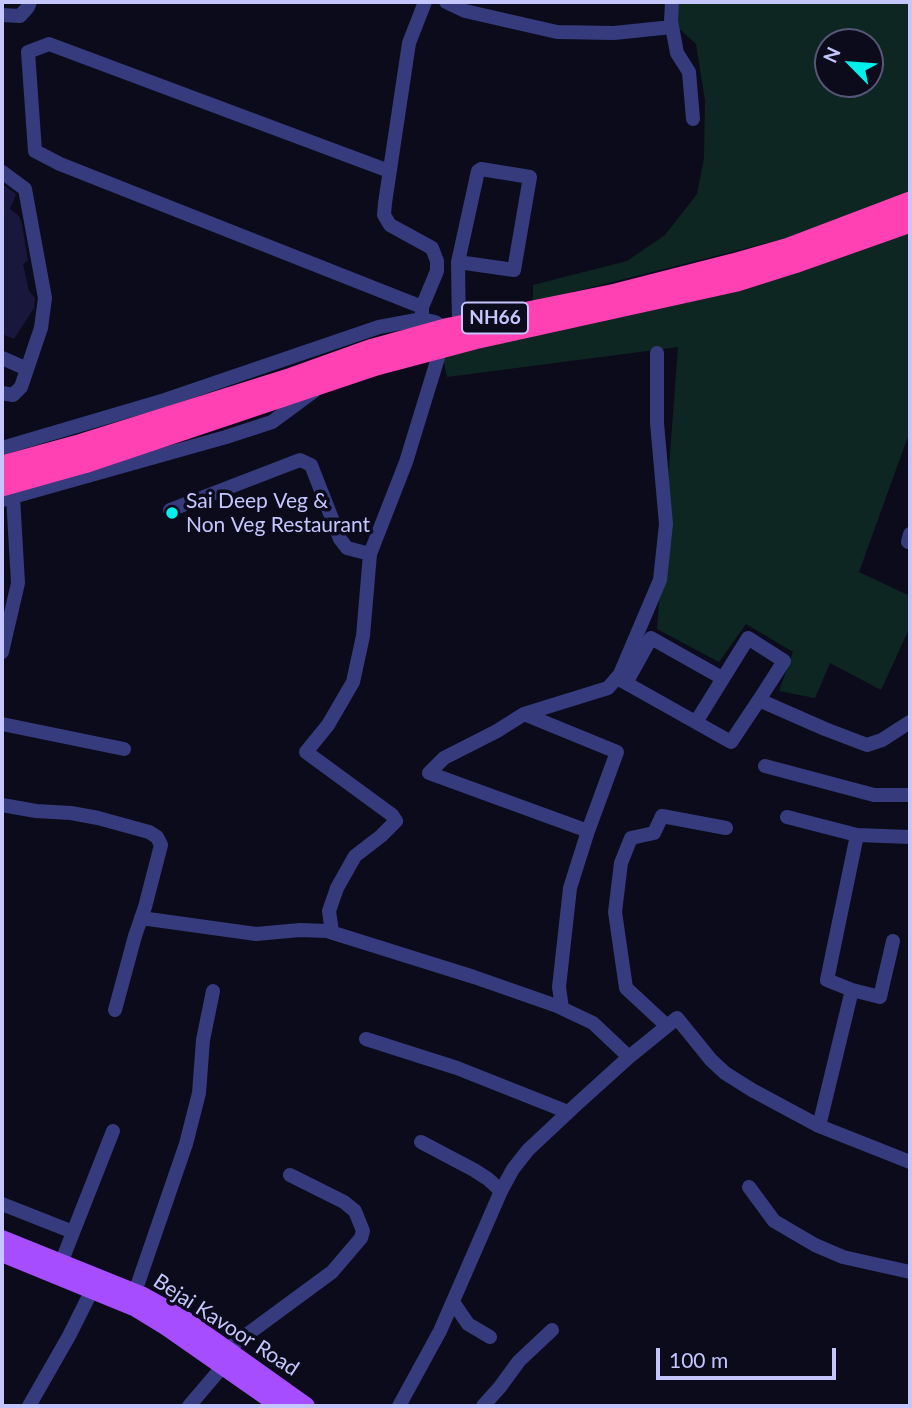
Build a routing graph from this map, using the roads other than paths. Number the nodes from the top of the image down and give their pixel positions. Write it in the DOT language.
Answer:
graph roads {
  1 [pos="30,2"];
  2 [pos="425,2"];
  3 [pos="446,2"];
  4 [pos="673,2"];
  5 [pos="2,15"];
  6 [pos="672,27"];
  7 [pos="692,119"];
  8 [pos="389,171"];
  9 [pos="2,172"];
  10 [pos="910,202"];
  11 [pos="910,222"];
  12 [pos="458,262"];
  13 [pos="422,313"];
  14 [pos="448,334"];
  15 [pos="657,353"];
  16 [pos="2,358"];
  17 [pos="27,369"];
  18 [pos="326,382"];
  19 [pos="2,393"];
  20 [pos="2,448"];
  21 [pos="83,454"];
  22 [pos="2,466"];
  23 [pos="6,494"];
  24 [pos="170,510"];
  25 [pos="370,554"];
  26 [pos="2,652"];
  27 [pos="722,678"];
  28 [pos="622,680"];
  29 [pos="759,700"];
  30 [pos="524,714"];
  31 [pos="696,722"];
  32 [pos="910,722"];
  33 [pos="2,724"];
  34 [pos="124,749"];
  35 [pos="765,766"];
  36 [pos="910,795"];
  37 [pos="2,805"];
  38 [pos="787,817"];
  39 [pos="726,828"];
  40 [pos="588,831"];
  41 [pos="857,835"];
  42 [pos="910,837"];
  43 [pos="141,918"];
  44 [pos="332,932"];
  45 [pos="893,941"];
  46 [pos="852,990"];
  47 [pos="213,991"];
  48 [pos="562,1008"];
  49 [pos="114,1010"];
  50 [pos="667,1026"];
  51 [pos="366,1039"];
  52 [pos="629,1057"];
  53 [pos="568,1112"];
  54 [pos="819,1126"];
  55 [pos="113,1131"];
  56 [pos="421,1142"];
  57 [pos="909,1159"];
  58 [pos="290,1175"];
  59 [pos="749,1187"];
  60 [pos="501,1191"];
  61 [pos="2,1204"];
  62 [pos="73,1232"];
  63 [pos="2,1239"];
  64 [pos="2,1253"];
  65 [pos="61,1263"];
  66 [pos="910,1272"];
  67 [pos="92,1290"];
  68 [pos="135,1292"];
  69 [pos="453,1302"];
  70 [pos="552,1329"];
  71 [pos="490,1337"];
  72 [pos="225,1358"];
  73 [pos="29,1406"];
  74 [pos="189,1406"];
  75 [pos="280,1406"];
  76 [pos="305,1406"];
  77 [pos="400,1406"];
  78 [pos="483,1406"];
  1 -- 5 [label="street"];
  2 -- 8 [label="street"];
  3 -- 6 [label="street"];
  4 -- 6 [label="street"];
  6 -- 7 [label="street"];
  8 -- 13 [label="street"];
  8 -- 13 [label="street"];
  9 -- 17 [label="street"];
  10 -- 14 [label="highway, NH66"];
  11 -- 14 [label="highway, NH66"];
  12 -- 12 [label="street"];
  12 -- 14 [label="street"];
  13 -- 14 [label="street"];
  13 -- 20 [label="street"];
  14 -- 18 [label="highway, NH66"];
  14 -- 21 [label="highway, NH66"];
  14 -- 25 [label="street"];
  15 -- 28 [label="street"];
  16 -- 17 [label="street"];
  17 -- 19 [label="street"];
  18 -- 21 [label="highway, NH66"];
  18 -- 23 [label="street"];
  21 -- 22 [label="highway, NH66"];
  21 -- 23 [label="highway, NH66"];
  23 -- 26 [label="street"];
  24 -- 25 [label="street"];
  25 -- 44 [label="street"];
  27 -- 28 [label="street"];
  27 -- 29 [label="street"];
  27 -- 31 [label="street"];
  28 -- 30 [label="street"];
  28 -- 31 [label="street"];
  29 -- 31 [label="street"];
  29 -- 32 [label="street"];
  30 -- 40 [label="street"];
  30 -- 40 [label="street"];
  33 -- 34 [label="street"];
  35 -- 36 [label="street"];
  37 -- 43 [label="street"];
  38 -- 41 [label="street"];
  39 -- 50 [label="street"];
  40 -- 48 [label="street"];
  41 -- 42 [label="street"];
  41 -- 46 [label="street"];
  43 -- 44 [label="street"];
  43 -- 49 [label="street"];
  44 -- 48 [label="street"];
  45 -- 46 [label="street"];
  46 -- 54 [label="street"];
  47 -- 68 [label="street"];
  48 -- 52 [label="street"];
  50 -- 52 [label="street"];
  50 -- 54 [label="street"];
  51 -- 53 [label="street"];
  52 -- 53 [label="street"];
  53 -- 60 [label="street"];
  54 -- 57 [label="street"];
  55 -- 62 [label="street"];
  56 -- 60 [label="street"];
  58 -- 72 [label="street"];
  59 -- 66 [label="street"];
  60 -- 69 [label="street"];
  61 -- 62 [label="street"];
  62 -- 65 [label="street"];
  63 -- 65 [label="main road, Bejai Kavoor Road"];
  64 -- 67 [label="main road, Bejai Kavoor Road"];
  65 -- 68 [label="main road, Bejai Kavoor Road"];
  67 -- 72 [label="main road, Bejai Kavoor Road"];
  67 -- 73 [label="street"];
  68 -- 72 [label="main road, Bejai Kavoor Road"];
  69 -- 71 [label="street"];
  69 -- 77 [label="street"];
  70 -- 78 [label="street"];
  72 -- 74 [label="street"];
  72 -- 75 [label="main road, Bejai Kavoor Road"];
  72 -- 76 [label="main road, Bejai Kavoor Road"];
}
